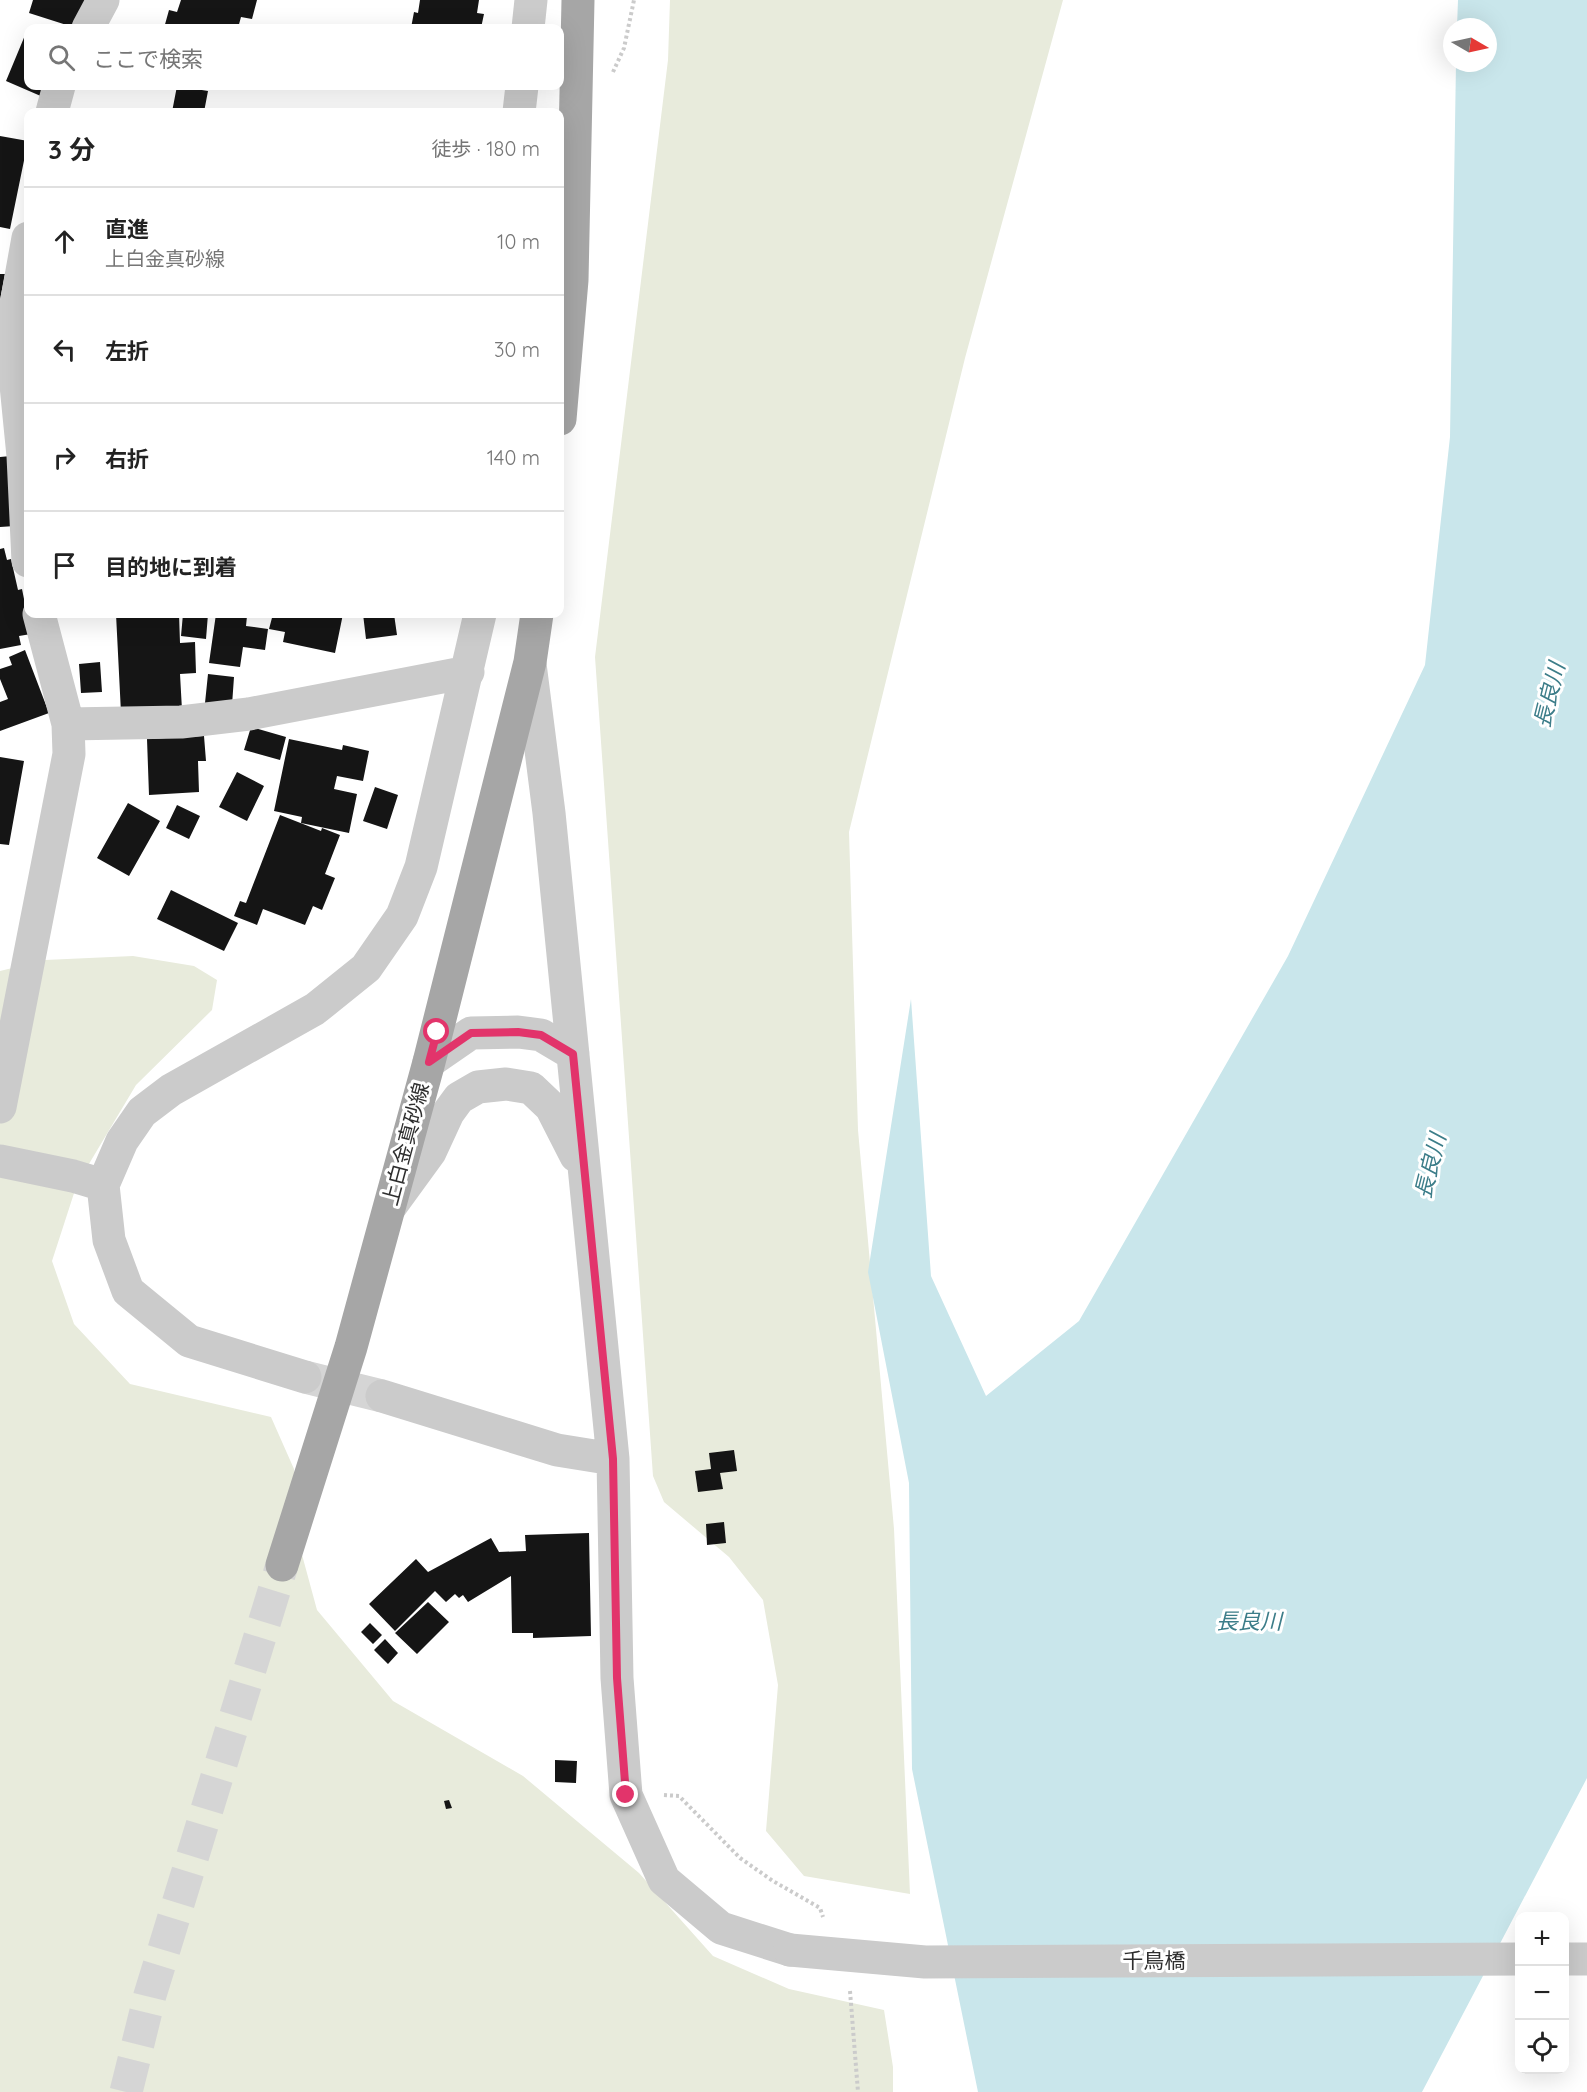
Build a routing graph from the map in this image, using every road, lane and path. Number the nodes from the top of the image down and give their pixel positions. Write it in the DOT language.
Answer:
graph roads {
  1 [pos="103,0"];
  2 [pos="531,0"];
  3 [pos="578,0"];
  4 [pos="634,0"];
  5 [pos="90,24"];
  6 [pos="528,24"];
  7 [pos="610,79"];
  8 [pos="58,90"];
  9 [pos="522,90"];
  10 [pos="53,108"];
  11 [pos="519,108"];
  12 [pos="567,160"];
  13 [pos="24,260"];
  14 [pos="566,291"];
  15 [pos="564,334"];
  16 [pos="24,477"];
  17 [pos="40,618"];
  18 [pos="479,618"];
  19 [pos="536,618"];
  20 [pos="530,662"];
  21 [pos="468,672"];
  22 [pos="68,724"];
  23 [pos="573,1054"];
  24 [pos="429,1062"];
  25 [pos="0,1107"];
  26 [pos="0,1161"];
  27 [pos="584,1174"];
  28 [pos="103,1185"];
  29 [pos="388,1209"];
  30 [pos="305,1377"];
  31 [pos="382,1396"];
  32 [pos="613,1459"];
  33 [pos="282,1565"];
  34 [pos="1515,1959"];
  35 [pos="1569,1959"];
  36 [pos="1587,1959"];
  1 -- 5 [label="street"];
  2 -- 6 [label="street"];
  3 -- 12 [label="main road"];
  4 -- 7 [label="path"];
  8 -- 10 [label="street"];
  9 -- 11 [label="street"];
  12 -- 14 [label="main road"];
  13 -- 16 [label="street"];
  14 -- 15 [label="main road"];
  17 -- 22 [label="street"];
  18 -- 21 [label="street"];
  19 -- 20 [label="main road, 上白金真砂線"];
  20 -- 23 [label="street, 千鳥橋"];
  20 -- 24 [label="main road, 上白金真砂線"];
  21 -- 22 [label="street"];
  21 -- 28 [label="street"];
  22 -- 25 [label="street"];
  23 -- 24 [label="street"];
  23 -- 27 [label="street, 千鳥橋"];
  24 -- 29 [label="main road, 上白金真砂線"];
  26 -- 28 [label="street"];
  27 -- 29 [label="street"];
  27 -- 32 [label="street, 千鳥橋"];
  28 -- 30 [label="street"];
  29 -- 33 [label="main road, 上白金真砂線"];
  31 -- 32 [label="street"];
  32 -- 34 [label="street, 千鳥橋, bridge"];
  35 -- 36 [label="street"];
}
